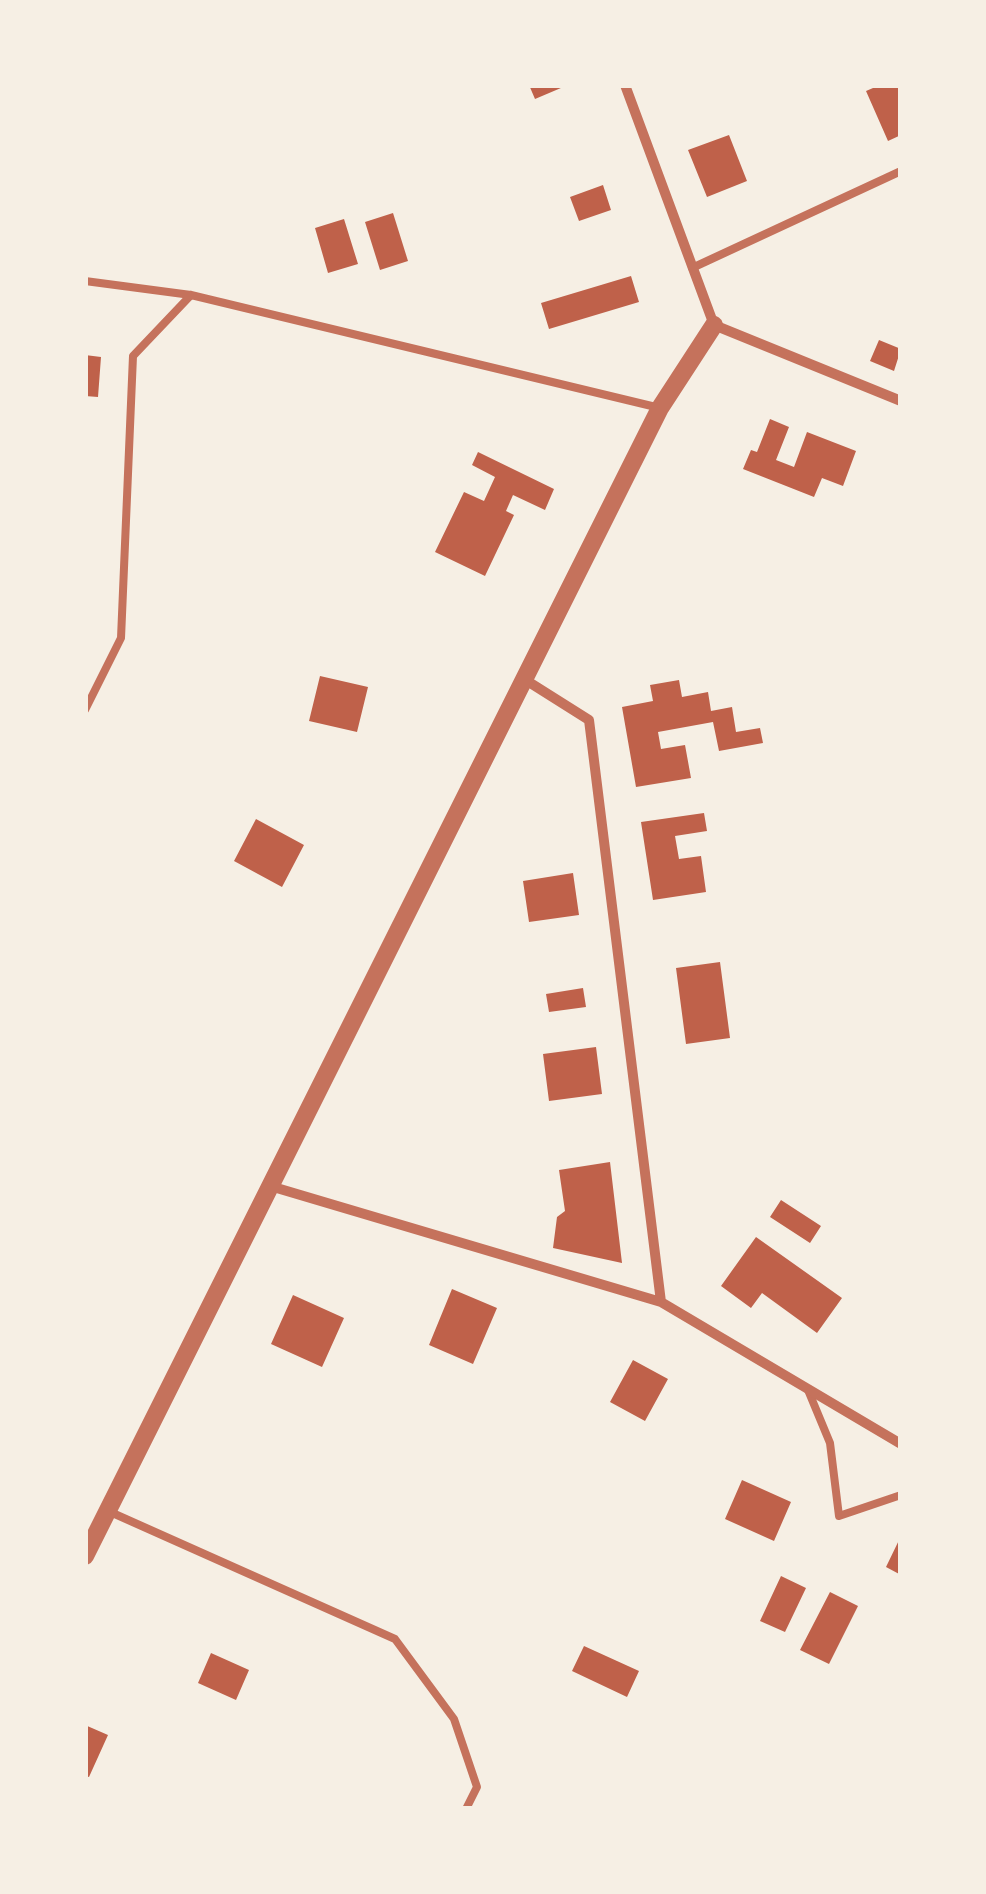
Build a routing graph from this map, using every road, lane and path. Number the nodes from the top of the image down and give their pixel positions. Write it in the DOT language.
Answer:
graph roads {
  1 [pos="625,85"];
  2 [pos="901,171"];
  3 [pos="692,268"];
  4 [pos="85,281"];
  5 [pos="191,295"];
  6 [pos="714,326"];
  7 [pos="901,401"];
  8 [pos="660,408"];
  9 [pos="524,679"];
  10 [pos="85,710"];
  11 [pos="270,1186"];
  12 [pos="661,1302"];
  13 [pos="808,1390"];
  14 [pos="901,1444"];
  15 [pos="901,1494"];
  16 [pos="108,1510"];
  17 [pos="85,1556"];
  18 [pos="466,1809"];
  1 -- 3 [label="street"];
  2 -- 3 [label="lane"];
  3 -- 6 [label="street"];
  4 -- 5 [label="lane"];
  5 -- 8 [label="lane"];
  5 -- 10 [label="lane"];
  6 -- 7 [label="street"];
  6 -- 8 [label="street"];
  8 -- 9 [label="street"];
  9 -- 11 [label="street"];
  9 -- 12 [label="street"];
  11 -- 12 [label="street"];
  11 -- 16 [label="street"];
  12 -- 13 [label="street"];
  13 -- 14 [label="street"];
  13 -- 15 [label="lane"];
  16 -- 17 [label="street"];
  16 -- 18 [label="lane"];
}
